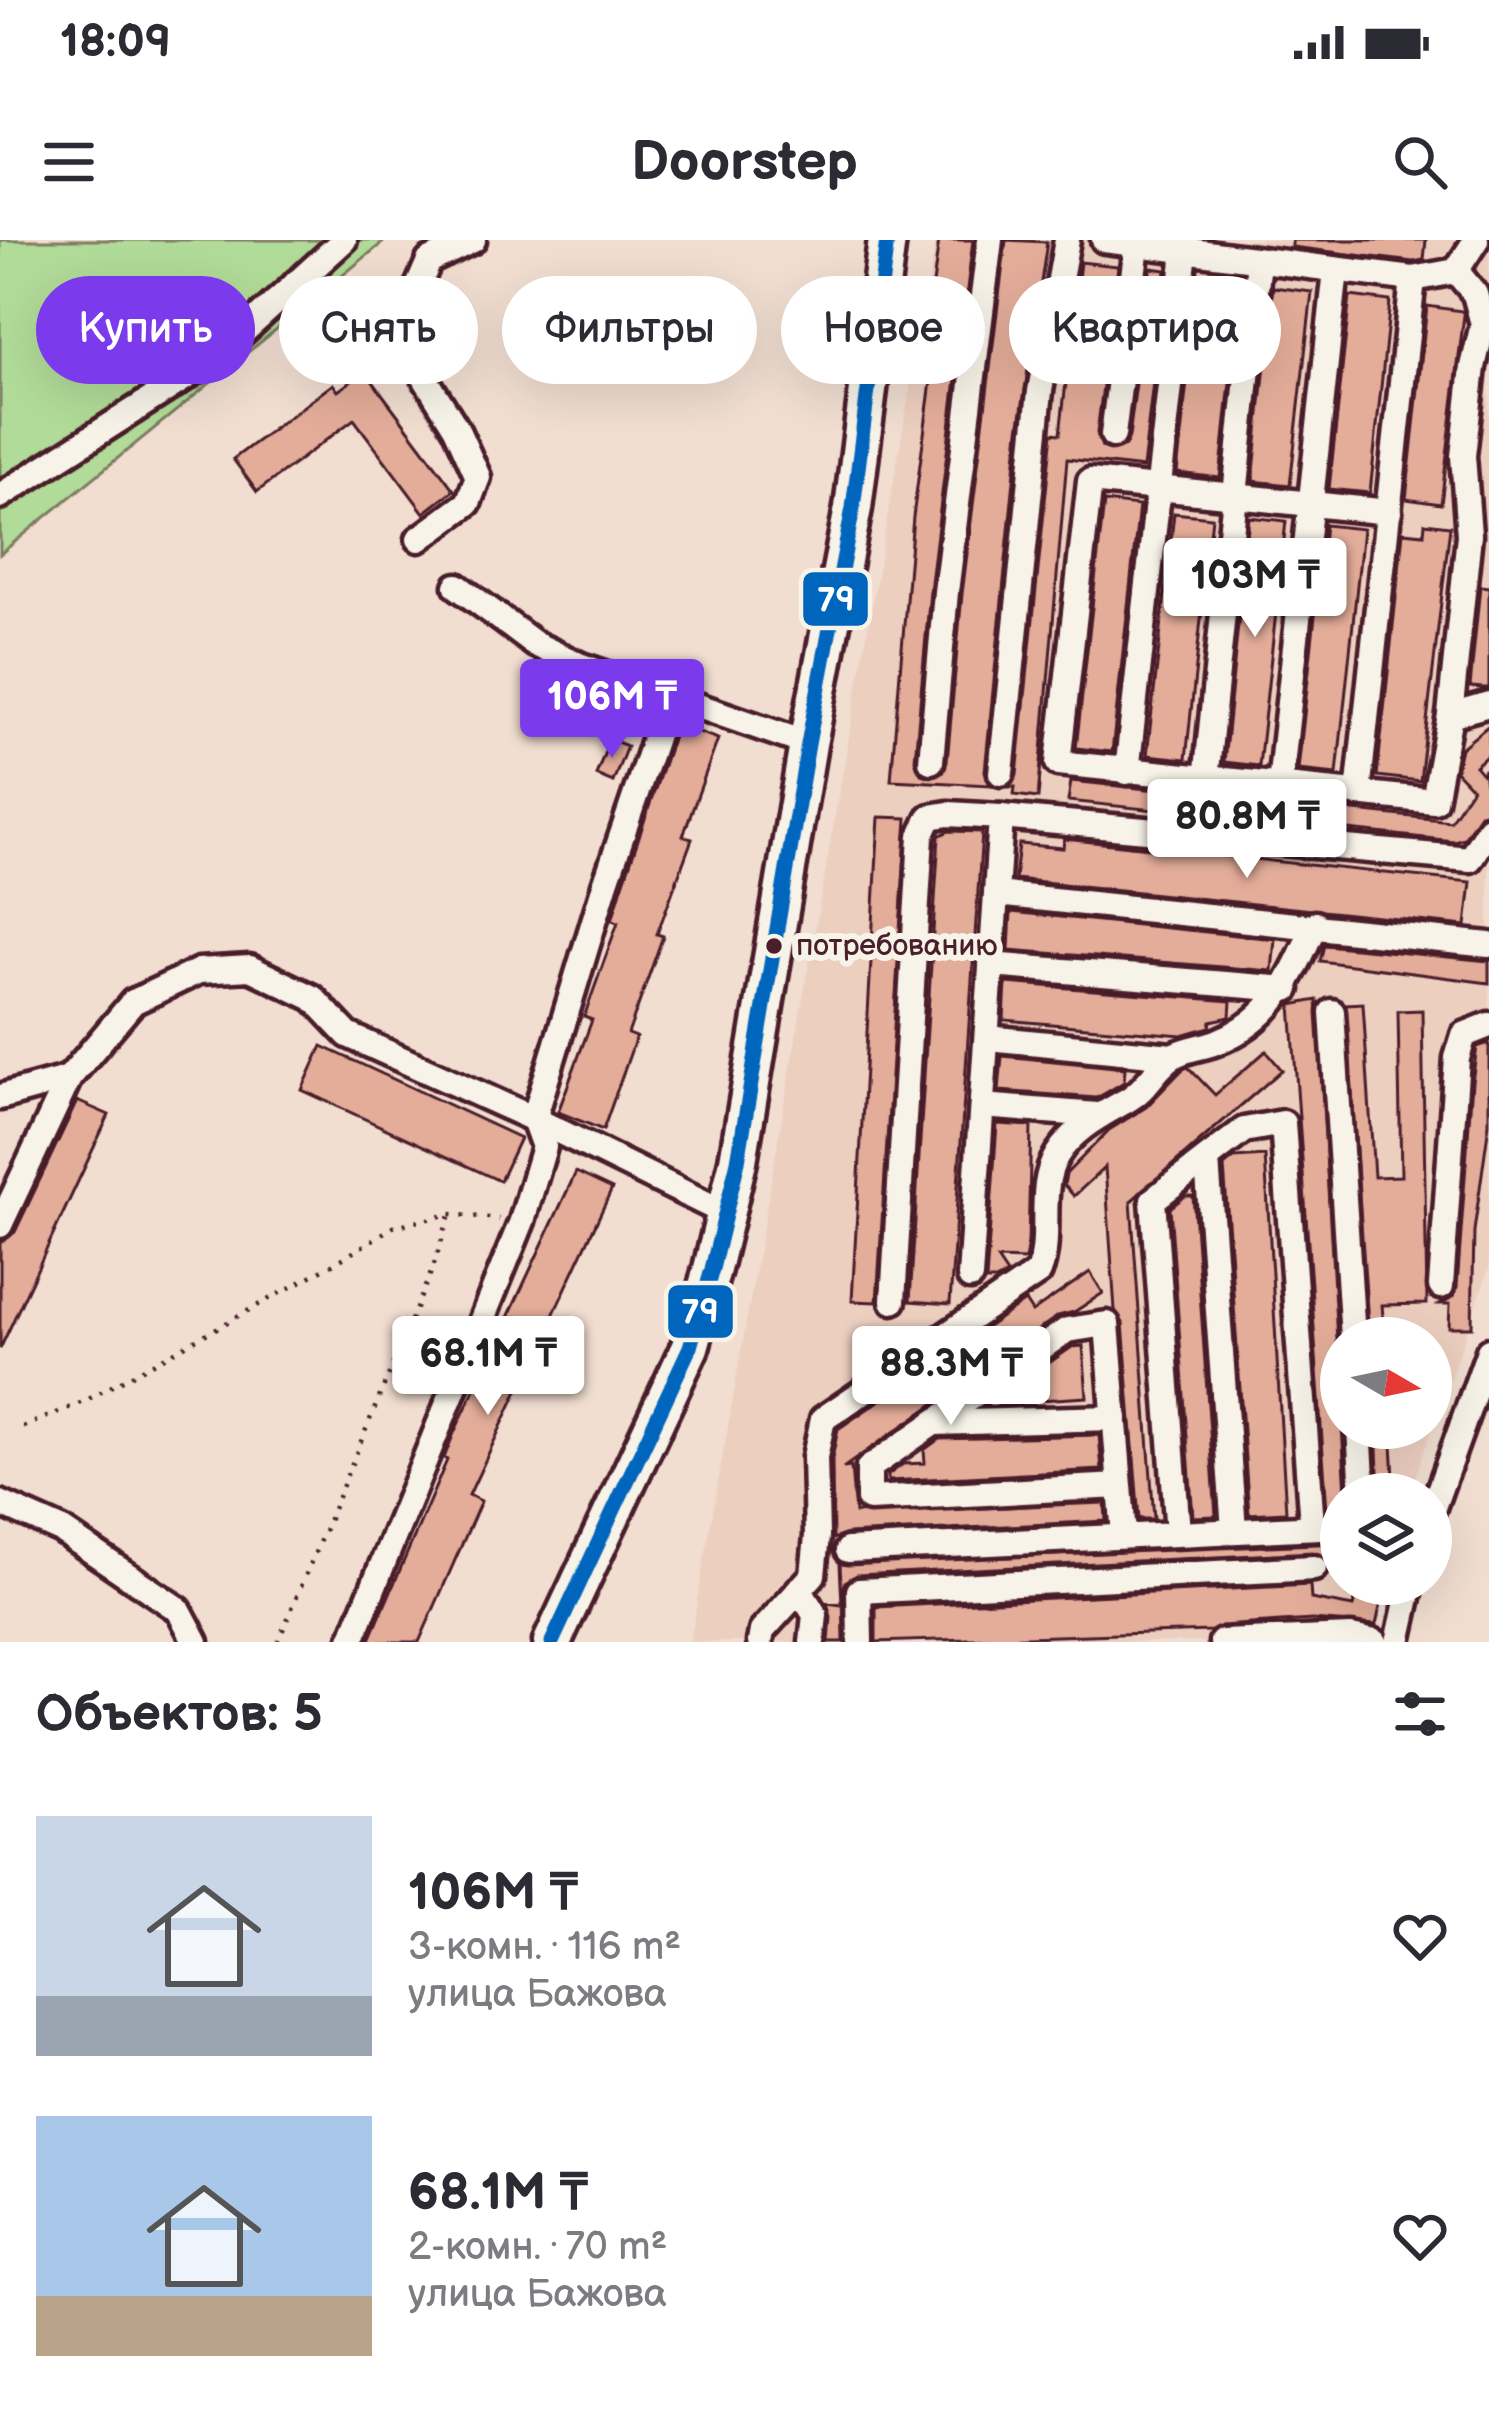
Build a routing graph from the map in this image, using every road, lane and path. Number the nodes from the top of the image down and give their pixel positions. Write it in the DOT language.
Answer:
graph roads {
  1 [pos="344,240"];
  2 [pos="472,240"];
  3 [pos="887,240"];
  4 [pos="990,240"];
  5 [pos="1066,240"];
  6 [pos="1104,240"];
  7 [pos="1476,240"];
  8 [pos="1137,245"];
  9 [pos="1185,251"];
  10 [pos="1259,260"];
  11 [pos="1336,270"];
  12 [pos="1456,271"];
  13 [pos="304,276"];
  14 [pos="422,276"];
  15 [pos="1413,280"];
  16 [pos="279,299"];
  17 [pos="1486,326"];
  18 [pos="429,384"];
  19 [pos="1113,435"];
  20 [pos="1159,488"];
  21 [pos="0,496"];
  22 [pos="1235,496"];
  23 [pos="1311,504"];
  24 [pos="1388,512"];
  25 [pos="419,539"];
  26 [pos="457,586"];
  27 [pos="675,698"];
  28 [pos="1489,704"];
  29 [pos="1450,715"];
  30 [pos="808,744"];
  31 [pos="931,761"];
  32 [pos="1127,772"];
  33 [pos="1001,773"];
  34 [pos="1206,780"];
  35 [pos="1280,785"];
  36 [pos="1358,794"];
  37 [pos="1001,817"];
  38 [pos="1489,828"];
  39 [pos="1480,866"];
  40 [pos="996,894"];
  41 [pos="1315,924"];
  42 [pos="1489,945"];
  43 [pos="991,964"];
  44 [pos="1287,988"];
  45 [pos="1332,1012"];
  46 [pos="1489,1024"];
  47 [pos="987,1038"];
  48 [pos="1172,1056"];
  49 [pos="69,1078"];
  50 [pos="0,1097"];
  51 [pos="982,1106"];
  52 [pos="1097,1115"];
  53 [pos="534,1119"];
  54 [pos="1207,1161"];
  55 [pos="725,1213"];
  56 [pos="450,1214"];
  57 [pos="522,1221"];
  58 [pos="0,1225"];
  59 [pos="970,1277"];
  60 [pos="1441,1286"];
  61 [pos="893,1301"];
  62 [pos="1352,1317"];
  63 [pos="1489,1351"];
  64 [pos="1115,1418"];
  65 [pos="934,1423"];
  66 [pos="23,1427"];
  67 [pos="1445,1473"];
  68 [pos="1120,1486"];
  69 [pos="0,1503"];
  70 [pos="1312,1526"];
  71 [pos="1320,1526"];
  72 [pos="1234,1530"];
  73 [pos="1178,1533"];
  74 [pos="1124,1536"];
  75 [pos="848,1550"];
  76 [pos="1314,1568"];
  77 [pos="799,1589"];
  78 [pos="1407,1605"];
  79 [pos="1320,1640"];
  80 [pos="196,1642"];
  81 [pos="278,1642"];
  82 [pos="351,1642"];
  83 [pos="552,1642"];
  84 [pos="760,1642"];
  85 [pos="812,1642"];
  86 [pos="860,1642"];
  87 [pos="1222,1642"];
  88 [pos="1375,1642"];
  89 [pos="1398,1642"];
  1 -- 13 [label="street"];
  2 -- 14 [label="street"];
  3 -- 30 [label="highway"];
  4 -- 31 [label="street"];
  5 -- 33 [label="street"];
  6 -- 8 [label="street"];
  7 -- 12 [label="street"];
  8 -- 9 [label="street"];
  8 -- 19 [label="street"];
  9 -- 10 [label="street"];
  9 -- 20 [label="street"];
  10 -- 11 [label="street"];
  10 -- 22 [label="street"];
  11 -- 15 [label="street"];
  11 -- 23 [label="street"];
  12 -- 15 [label="street"];
  12 -- 17 [label="street"];
  15 -- 24 [label="street"];
  16 -- 21 [label="street"];
  17 -- 29 [label="street"];
  18 -- 25 [label="street"];
  20 -- 22 [label="street"];
  20 -- 32 [label="street"];
  20 -- 32 [label="street"];
  22 -- 23 [label="street"];
  22 -- 34 [label="street"];
  23 -- 24 [label="street"];
  23 -- 35 [label="street"];
  24 -- 36 [label="street"];
  26 -- 27 [label="street"];
  27 -- 30 [label="street"];
  27 -- 53 [label="street"];
  28 -- 29 [label="street"];
  29 -- 36 [label="street"];
  30 -- 55 [label="highway"];
  32 -- 34 [label="street"];
  34 -- 35 [label="street"];
  35 -- 36 [label="street"];
  37 -- 39 [label="street"];
  37 -- 40 [label="street"];
  37 -- 61 [label="street"];
  38 -- 39 [label="street"];
  40 -- 41 [label="street"];
  40 -- 43 [label="street"];
  41 -- 42 [label="street"];
  41 -- 44 [label="street"];
  43 -- 44 [label="street"];
  43 -- 47 [label="street"];
  44 -- 48 [label="street"];
  45 -- 62 [label="street"];
  46 -- 60 [label="street"];
  47 -- 48 [label="street"];
  47 -- 51 [label="street"];
  48 -- 52 [label="street"];
  49 -- 50 [label="street"];
  49 -- 53 [label="street"];
  49 -- 58 [label="street"];
  51 -- 52 [label="street"];
  51 -- 59 [label="street"];
  52 -- 77 [label="street"];
  53 -- 55 [label="street"];
  53 -- 57 [label="street"];
  54 -- 70 [label="street"];
  54 -- 72 [label="street"];
  54 -- 73 [label="street"];
  55 -- 83 [label="highway"];
  56 -- 57 [label="path"];
  56 -- 66 [label="path"];
  56 -- 81 [label="path"];
  57 -- 82 [label="street"];
  63 -- 67 [label="street"];
  64 -- 65 [label="street"];
  64 -- 65 [label="street"];
  64 -- 68 [label="street"];
  65 -- 68 [label="street"];
  68 -- 74 [label="street"];
  69 -- 80 [label="street"];
  70 -- 71 [label="street"];
  70 -- 72 [label="street"];
  72 -- 73 [label="street"];
  73 -- 74 [label="street"];
  74 -- 75 [label="street"];
  76 -- 86 [label="street"];
  77 -- 84 [label="street"];
  77 -- 85 [label="street"];
  78 -- 89 [label="street"];
  79 -- 87 [label="street"];
  79 -- 88 [label="street"];
}
